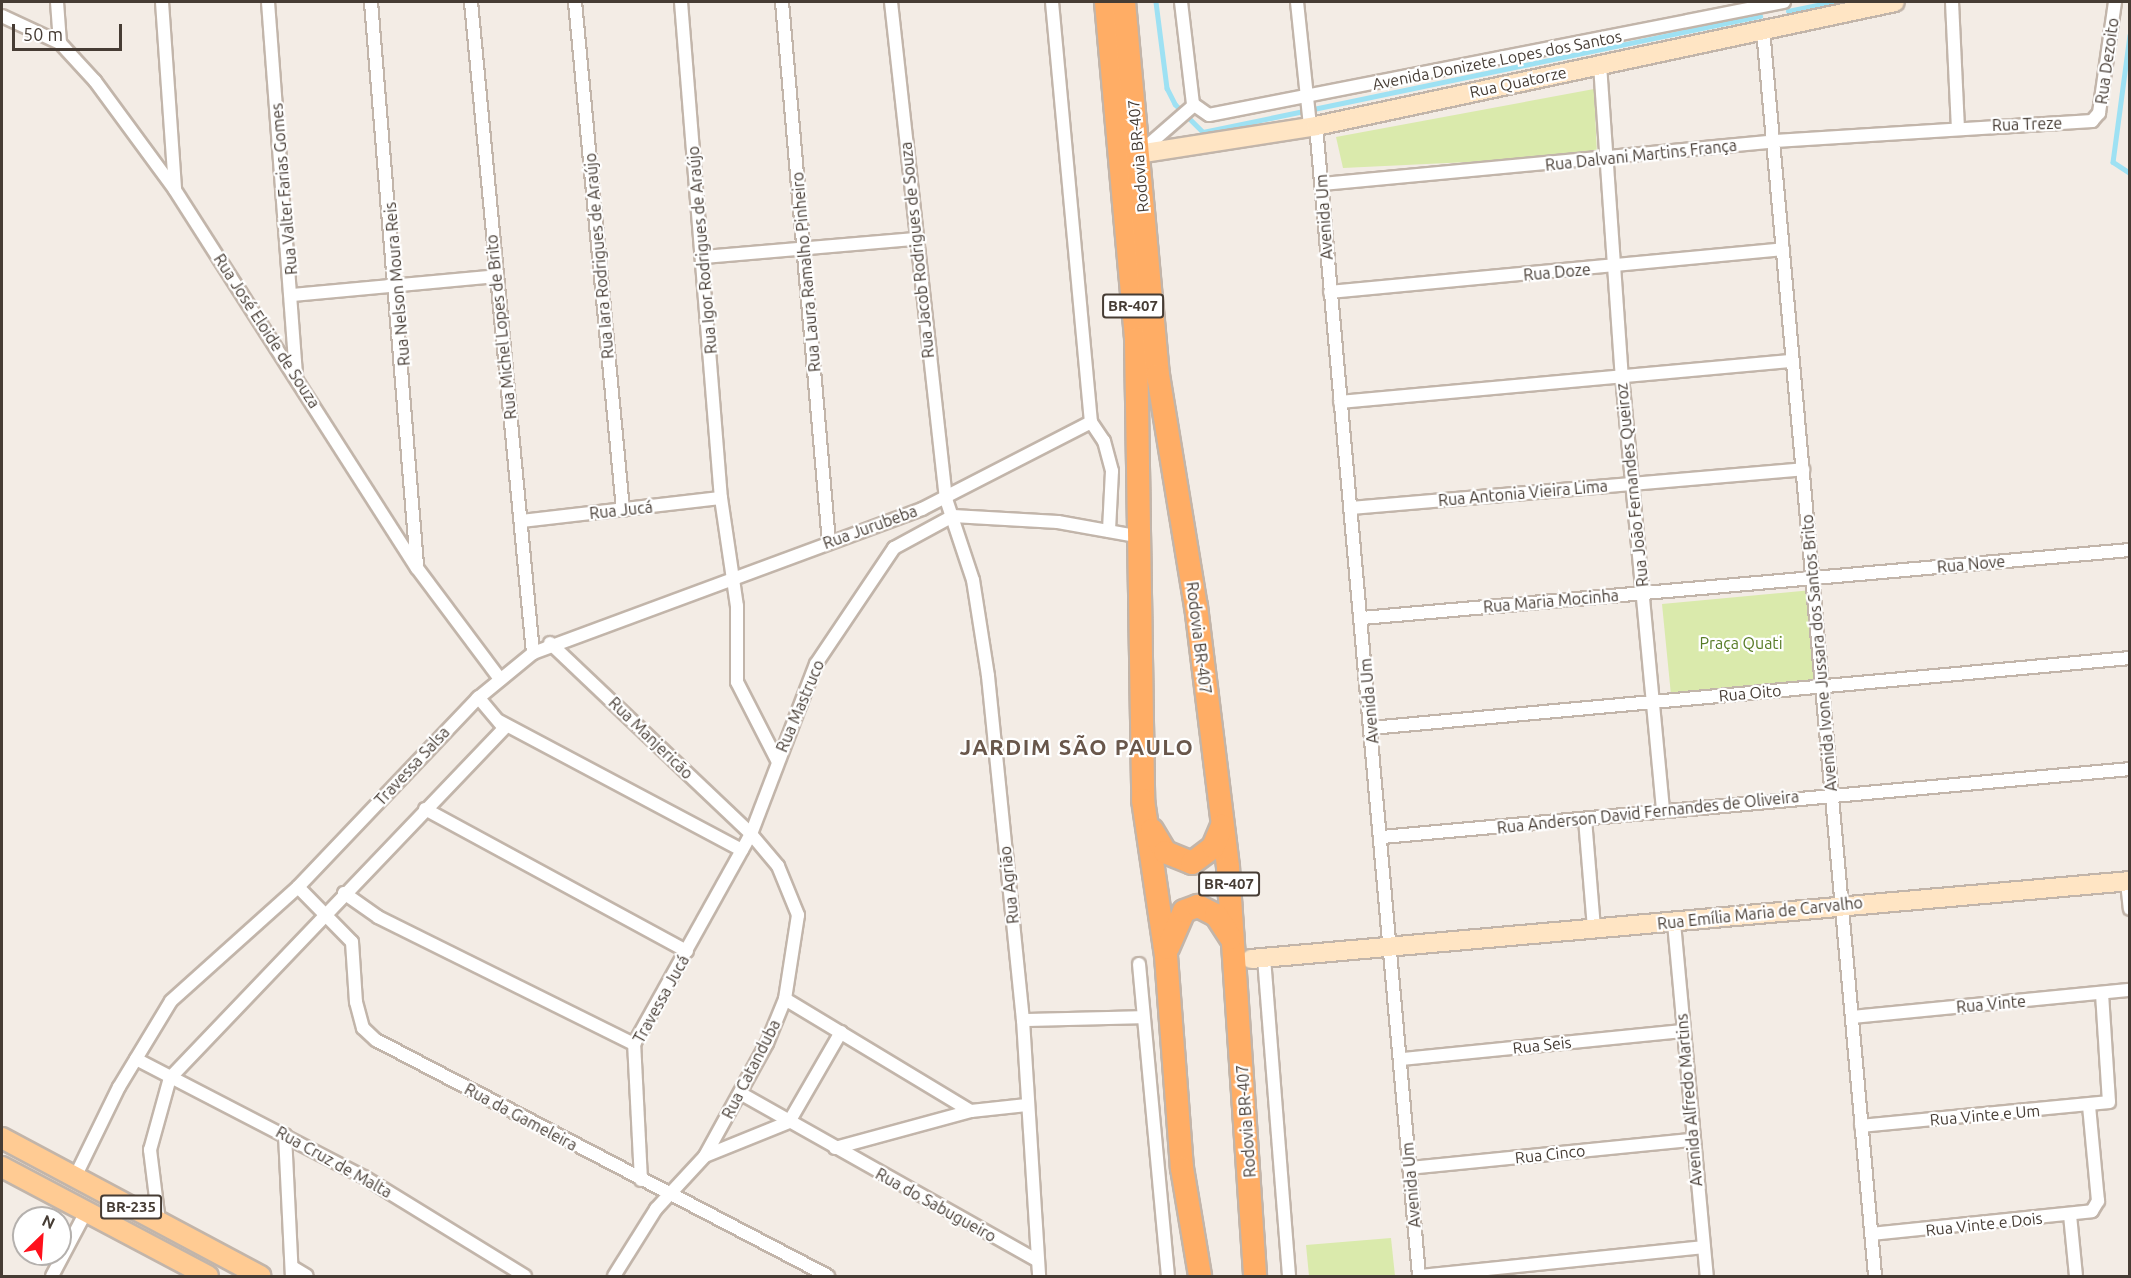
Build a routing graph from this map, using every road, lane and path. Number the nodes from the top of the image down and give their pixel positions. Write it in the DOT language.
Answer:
graph roads {
  1 [pos="57,2"];
  2 [pos="162,2"];
  3 [pos="268,2"];
  4 [pos="371,2"];
  5 [pos="471,2"];
  6 [pos="575,2"];
  7 [pos="681,2"];
  8 [pos="782,2"];
  9 [pos="891,2"];
  10 [pos="1052,2"];
  11 [pos="1106,2"];
  12 [pos="1124,2"];
  13 [pos="1181,2"];
  14 [pos="1297,2"];
  15 [pos="1895,2"];
  16 [pos="1952,2"];
  17 [pos="2115,2"];
  18 [pos="1778,3"];
  19 [pos="2,16"];
  20 [pos="1770,29"];
  21 [pos="60,43"];
  22 [pos="1600,65"];
  23 [pos="1307,98"];
  24 [pos="1193,106"];
  25 [pos="2096,120"];
  26 [pos="1313,126"];
  27 [pos="1958,127"];
  28 [pos="1775,141"];
  29 [pos="1138,154"];
  30 [pos="1607,159"];
  31 [pos="1323,184"];
  32 [pos="176,190"];
  33 [pos="915,239"];
  34 [pos="805,249"];
  35 [pos="1783,249"];
  36 [pos="704,257"];
  37 [pos="1612,267"];
  38 [pos="496,276"];
  39 [pos="398,286"];
  40 [pos="1330,292"];
  41 [pos="293,294"];
  42 [pos="1792,361"];
  43 [pos="297,376"];
  44 [pos="1622,376"];
  45 [pos="1340,402"];
  46 [pos="1091,422"];
  47 [pos="1803,469"];
  48 [pos="1631,483"];
  49 [pos="721,498"];
  50 [pos="946,499"];
  51 [pos="1350,508"];
  52 [pos="623,510"];
  53 [pos="953,516"];
  54 [pos="521,521"];
  55 [pos="1108,531"];
  56 [pos="1141,537"];
  57 [pos="830,542"];
  58 [pos="2130,549"];
  59 [pos="417,568"];
  60 [pos="729,578"];
  61 [pos="1812,578"];
  62 [pos="1642,592"];
  63 [pos="1362,618"];
  64 [pos="550,643"];
  65 [pos="533,653"];
  66 [pos="2130,658"];
  67 [pos="500,679"];
  68 [pos="1822,687"];
  69 [pos="478,697"];
  70 [pos="1653,702"];
  71 [pos="500,723"];
  72 [pos="1371,728"];
  73 [pos="777,760"];
  74 [pos="2130,770"];
  75 [pos="1831,794"];
  76 [pos="1143,800"];
  77 [pos="425,809"];
  78 [pos="1663,810"];
  79 [pos="1585,819"];
  80 [pos="1222,826"];
  81 [pos="751,834"];
  82 [pos="1382,837"];
  83 [pos="742,850"];
  84 [pos="2128,881"];
  85 [pos="298,887"];
  86 [pos="344,893"];
  87 [pos="1842,903"];
  88 [pos="2130,909"];
  89 [pos="325,913"];
  90 [pos="1674,923"];
  91 [pos="1594,928"];
  92 [pos="1232,939"];
  93 [pos="1391,946"];
  94 [pos="687,951"];
  95 [pos="1166,956"];
  96 [pos="1257,958"];
  97 [pos="1139,964"];
  98 [pos="2130,990"];
  99 [pos="2102,994"];
  100 [pos="785,999"];
  101 [pos="1143,1017"];
  102 [pos="1853,1017"];
  103 [pos="1023,1020"];
  104 [pos="1682,1031"];
  105 [pos="841,1032"];
  106 [pos="634,1044"];
  107 [pos="136,1059"];
  108 [pos="1402,1059"];
  109 [pos="170,1078"];
  110 [pos="740,1094"];
  111 [pos="1027,1105"];
  112 [pos="2089,1105"];
  113 [pos="971,1111"];
  114 [pos="789,1122"];
  115 [pos="1861,1126"];
  116 [pos="285,1135"];
  117 [pos="2,1138"];
  118 [pos="1692,1140"];
  119 [pos="835,1148"];
  120 [pos="705,1156"];
  121 [pos="2,1167"];
  122 [pos="1409,1168"];
  123 [pos="76,1175"];
  124 [pos="641,1180"];
  125 [pos="670,1193"];
  126 [pos="87,1210"];
  127 [pos="2070,1215"];
  128 [pos="159,1222"];
  129 [pos="1871,1234"];
  130 [pos="1704,1247"];
  131 [pos="1038,1261"];
  132 [pos="292,1272"];
  133 [pos="52,1276"];
  134 [pos="208,1276"];
  135 [pos="260,1276"];
  136 [pos="306,1276"];
  137 [pos="525,1276"];
  138 [pos="614,1276"];
  139 [pos="828,1276"];
  140 [pos="1039,1276"];
  141 [pos="1168,1276"];
  142 [pos="1200,1276"];
  143 [pos="1255,1276"];
  144 [pos="1289,1276"];
  145 [pos="1419,1276"];
  146 [pos="1707,1276"];
  147 [pos="1875,1276"];
  148 [pos="2076,1276"];
  1 -- 21 [label="street"];
  2 -- 32 [label="street"];
  3 -- 41 [label="street, Rua Valter Farias Gomes"];
  4 -- 39 [label="street, Rua Nelson Moura Reis"];
  5 -- 38 [label="street, Rua Michel Lopes de Brito"];
  6 -- 52 [label="street, Rua Iara Rodrigues de Araújo"];
  7 -- 36 [label="street, Rua Igor Rodrigues de Araújo"];
  8 -- 34 [label="street, Rua Laura Ramalho Pinheiro"];
  9 -- 33 [label="street, Rua Jacob Rodrigues de Souza"];
  10 -- 46 [label="street"];
  11 -- 56 [label="highway, Rodovia BR-407 / BR-407"];
  12 -- 29 [label="highway, Rodovia BR-407 / BR-407"];
  13 -- 24 [label="street"];
  14 -- 23 [label="street, Avenida Um"];
  15 -- 20 [label="street, Rua Quatorze"];
  16 -- 27 [label="street"];
  17 -- 25 [label="street, Rua Dezoito"];
  18 -- 20 [label="street, Avenida Ivone Jussara dos Santos Brito"];
  18 -- 23 [label="street, Avenida Donizete Lopes dos Santos"];
  19 -- 21 [label="street, Rua José Eloide de Souza"];
  20 -- 22 [label="street, Rua Quatorze"];
  20 -- 28 [label="street, Avenida Ivone Jussara dos Santos Brito"];
  21 -- 32 [label="street, Rua José Eloide de Souza"];
  22 -- 26 [label="street, Rua Quatorze"];
  22 -- 30 [label="street, Rua João Fernandes Queiroz"];
  23 -- 24 [label="street, Avenida Donizete Lopes dos Santos"];
  23 -- 26 [label="street, Avenida Um"];
  24 -- 29 [label="street"];
  25 -- 27 [label="street, Rua Treze"];
  26 -- 29 [label="street, Rua Quatorze"];
  26 -- 31 [label="street, Avenida Um"];
  27 -- 28 [label="street, Rua Dalvani Martins França"];
  28 -- 30 [label="street, Rua Dalvani Martins França"];
  28 -- 35 [label="street, Avenida Ivone Jussara dos Santos Brito"];
  29 -- 80 [label="highway, Rodovia BR-407 / BR-407"];
  30 -- 31 [label="street, Rua Dalvani Martins França"];
  30 -- 37 [label="street, Rua João Fernandes Queiroz"];
  31 -- 40 [label="street, Avenida Um"];
  32 -- 43 [label="street, Rua José Eloide de Souza"];
  33 -- 34 [label="street"];
  33 -- 50 [label="street, Rua Jacob Rodrigues de Souza"];
  34 -- 36 [label="street"];
  34 -- 57 [label="street, Rua Laura Ramalho Pinheiro"];
  35 -- 37 [label="street, Rua Doze"];
  35 -- 42 [label="street, Avenida Ivone Jussara dos Santos Brito"];
  36 -- 49 [label="street, Rua Igor Rodrigues de Araújo"];
  37 -- 40 [label="street, Rua Doze"];
  37 -- 44 [label="street, Rua João Fernandes Queiroz"];
  38 -- 39 [label="street"];
  38 -- 54 [label="street, Rua Michel Lopes de Brito"];
  39 -- 41 [label="street"];
  39 -- 59 [label="street, Rua Nelson Moura Reis"];
  40 -- 45 [label="street, Avenida Um"];
  41 -- 43 [label="street, Rua Valter Farias Gomes"];
  42 -- 44 [label="street"];
  42 -- 47 [label="street, Avenida Ivone Jussara dos Santos Brito"];
  43 -- 59 [label="street, Rua José Eloide de Souza"];
  44 -- 45 [label="street"];
  44 -- 48 [label="street, Rua João Fernandes Queiroz"];
  45 -- 51 [label="street, Avenida Um"];
  46 -- 50 [label="street, Rua Jurubeba"];
  46 -- 55 [label="street"];
  47 -- 48 [label="street, Rua Antonia Vieira Lima"];
  47 -- 61 [label="street, Avenida Ivone Jussara dos Santos Brito"];
  48 -- 51 [label="street, Rua Antonia Vieira Lima"];
  48 -- 62 [label="street, Rua João Fernandes Queiroz"];
  49 -- 52 [label="street, Rua Jucá"];
  49 -- 60 [label="street, Rua Igor Rodrigues de Araújo"];
  50 -- 53 [label="street, Rua Agrião"];
  50 -- 57 [label="street, Rua Jurubeba"];
  51 -- 63 [label="street, Avenida Um"];
  52 -- 54 [label="street, Rua Jucá"];
  53 -- 55 [label="street"];
  53 -- 73 [label="street, Rua Mastruco"];
  53 -- 103 [label="street, Rua Agrião"];
  54 -- 65 [label="street, Rua Michel Lopes de Brito"];
  55 -- 56 [label="street"];
  56 -- 76 [label="highway, Rodovia BR-407 / BR-407"];
  57 -- 60 [label="street, Rua Jurubeba"];
  58 -- 61 [label="street, Rua Nove"];
  59 -- 67 [label="street, Rua José Eloide de Souza"];
  60 -- 64 [label="street, Rua Jurubeba"];
  60 -- 73 [label="street, Rua Mastruco"];
  61 -- 62 [label="street, Rua Maria Mocinha"];
  61 -- 68 [label="street, Avenida Ivone Jussara dos Santos Brito"];
  62 -- 63 [label="street, Rua Maria Mocinha"];
  62 -- 70 [label="street, Rua João Fernandes Queiroz"];
  63 -- 72 [label="street, Avenida Um"];
  64 -- 65 [label="street, Rua Jurubeba"];
  64 -- 81 [label="street, Rua Manjericão"];
  65 -- 67 [label="street, Travessa Salsa"];
  66 -- 68 [label="street, Rua Oito"];
  67 -- 69 [label="street, Travessa Salsa"];
  68 -- 70 [label="street, Rua Oito"];
  68 -- 75 [label="street, Avenida Ivone Jussara dos Santos Brito"];
  69 -- 71 [label="street"];
  69 -- 85 [label="street, Travessa Salsa"];
  70 -- 72 [label="street, Rua Oito"];
  70 -- 78 [label="street, Rua João Fernandes Queiroz"];
  71 -- 77 [label="street"];
  71 -- 83 [label="street"];
  72 -- 82 [label="street, Avenida Um"];
  73 -- 81 [label="street, Travessa Jucá"];
  74 -- 75 [label="street, Rua Anderson David Fernandes de Oliveira"];
  75 -- 78 [label="street, Rua Anderson David Fernandes de Oliveira"];
  75 -- 87 [label="street, Avenida Ivone Jussara dos Santos Brito"];
  76 -- 80 [label="highway"];
  76 -- 95 [label="highway, Rodovia BR-407 / BR-407"];
  77 -- 86 [label="street"];
  77 -- 94 [label="street"];
  78 -- 79 [label="street, Rua Anderson David Fernandes de Oliveira"];
  79 -- 82 [label="street, Rua Anderson David Fernandes de Oliveira"];
  79 -- 91 [label="street"];
  80 -- 92 [label="highway, Rodovia BR-407 / BR-407"];
  81 -- 83 [label="street, Travessa Jucá"];
  81 -- 100 [label="street, Rua Catanduba"];
  82 -- 93 [label="street, Avenida Um"];
  83 -- 94 [label="street, Travessa Jucá"];
  84 -- 87 [label="street, Rua Emília Maria de Carvalho"];
  84 -- 88 [label="street"];
  85 -- 89 [label="street, Rua da Gameleira"];
  85 -- 107 [label="street"];
  86 -- 89 [label="street"];
  86 -- 106 [label="street"];
  87 -- 90 [label="street, Rua Emília Maria de Carvalho"];
  87 -- 102 [label="street, Avenida Ivone Jussara dos Santos Brito"];
  89 -- 109 [label="street"];
  89 -- 124 [label="street, Rua da Gameleira"];
  90 -- 91 [label="street, Rua Emília Maria de Carvalho"];
  90 -- 104 [label="street, Avenida Alfredo Martins"];
  91 -- 93 [label="street, Rua Emília Maria de Carvalho"];
  92 -- 95 [label="highway"];
  92 -- 143 [label="highway, Rodovia BR-407 / BR-407"];
  93 -- 96 [label="street, Rua Emília Maria de Carvalho"];
  93 -- 108 [label="street, Avenida Um"];
  94 -- 106 [label="street, Travessa Jucá"];
  95 -- 142 [label="highway, Rodovia BR-407 / BR-407"];
  96 -- 144 [label="street"];
  97 -- 101 [label="street"];
  98 -- 99 [label="street, Rua Vinte"];
  99 -- 102 [label="street, Rua Vinte"];
  99 -- 112 [label="street, Rua Vinte e Um"];
  100 -- 105 [label="street"];
  100 -- 110 [label="street, Rua Catanduba"];
  101 -- 103 [label="street"];
  101 -- 141 [label="street"];
  102 -- 115 [label="street, Avenida Ivone Jussara dos Santos Brito"];
  103 -- 111 [label="street, Rua Agrião"];
  104 -- 108 [label="street, Rua Seis"];
  104 -- 118 [label="street, Avenida Alfredo Martins"];
  105 -- 113 [label="street"];
  105 -- 114 [label="street"];
  106 -- 124 [label="street, Travessa Jucá"];
  107 -- 109 [label="street, Rua Cruz de Malta"];
  107 -- 123 [label="street"];
  108 -- 122 [label="street, Avenida Um"];
  109 -- 116 [label="street, Rua Cruz de Malta"];
  109 -- 128 [label="street"];
  110 -- 114 [label="street, Rua do Sabugueiro"];
  110 -- 120 [label="street, Rua Catanduba"];
  111 -- 113 [label="street"];
  111 -- 131 [label="street, Rua Agrião"];
  112 -- 115 [label="street, Rua Vinte e Um"];
  112 -- 127 [label="street, Rua Vinte e Dois"];
  113 -- 119 [label="street"];
  114 -- 119 [label="street, Rua do Sabugueiro"];
  114 -- 120 [label="street"];
  115 -- 129 [label="street, Avenida Ivone Jussara dos Santos Brito"];
  116 -- 132 [label="street"];
  116 -- 137 [label="street, Rua Cruz de Malta"];
  117 -- 123 [label="main road, BR-235 / BR-235"];
  118 -- 122 [label="street, Rua Cinco"];
  118 -- 130 [label="street, Avenida Alfredo Martins"];
  119 -- 131 [label="street, Rua do Sabugueiro"];
  120 -- 125 [label="street, Rua Catanduba"];
  121 -- 126 [label="main road, BR-235 / BR-235"];
  122 -- 145 [label="street, Avenida Um"];
  123 -- 128 [label="main road, BR-235 / BR-235"];
  124 -- 125 [label="street, Rua da Gameleira"];
  125 -- 138 [label="street"];
  125 -- 139 [label="street, Rua da Gameleira"];
  126 -- 133 [label="street"];
  126 -- 134 [label="main road, BR-235 / BR-235"];
  127 -- 129 [label="street, Rua Vinte e Dois"];
  127 -- 148 [label="street"];
  128 -- 135 [label="main road, BR-235 / BR-235"];
  129 -- 147 [label="street, Avenida Ivone Jussara dos Santos Brito"];
  130 -- 145 [label="street"];
  130 -- 146 [label="street, Avenida Alfredo Martins"];
  131 -- 140 [label="street, Rua Agrião"];
  132 -- 136 [label="street"];
}
